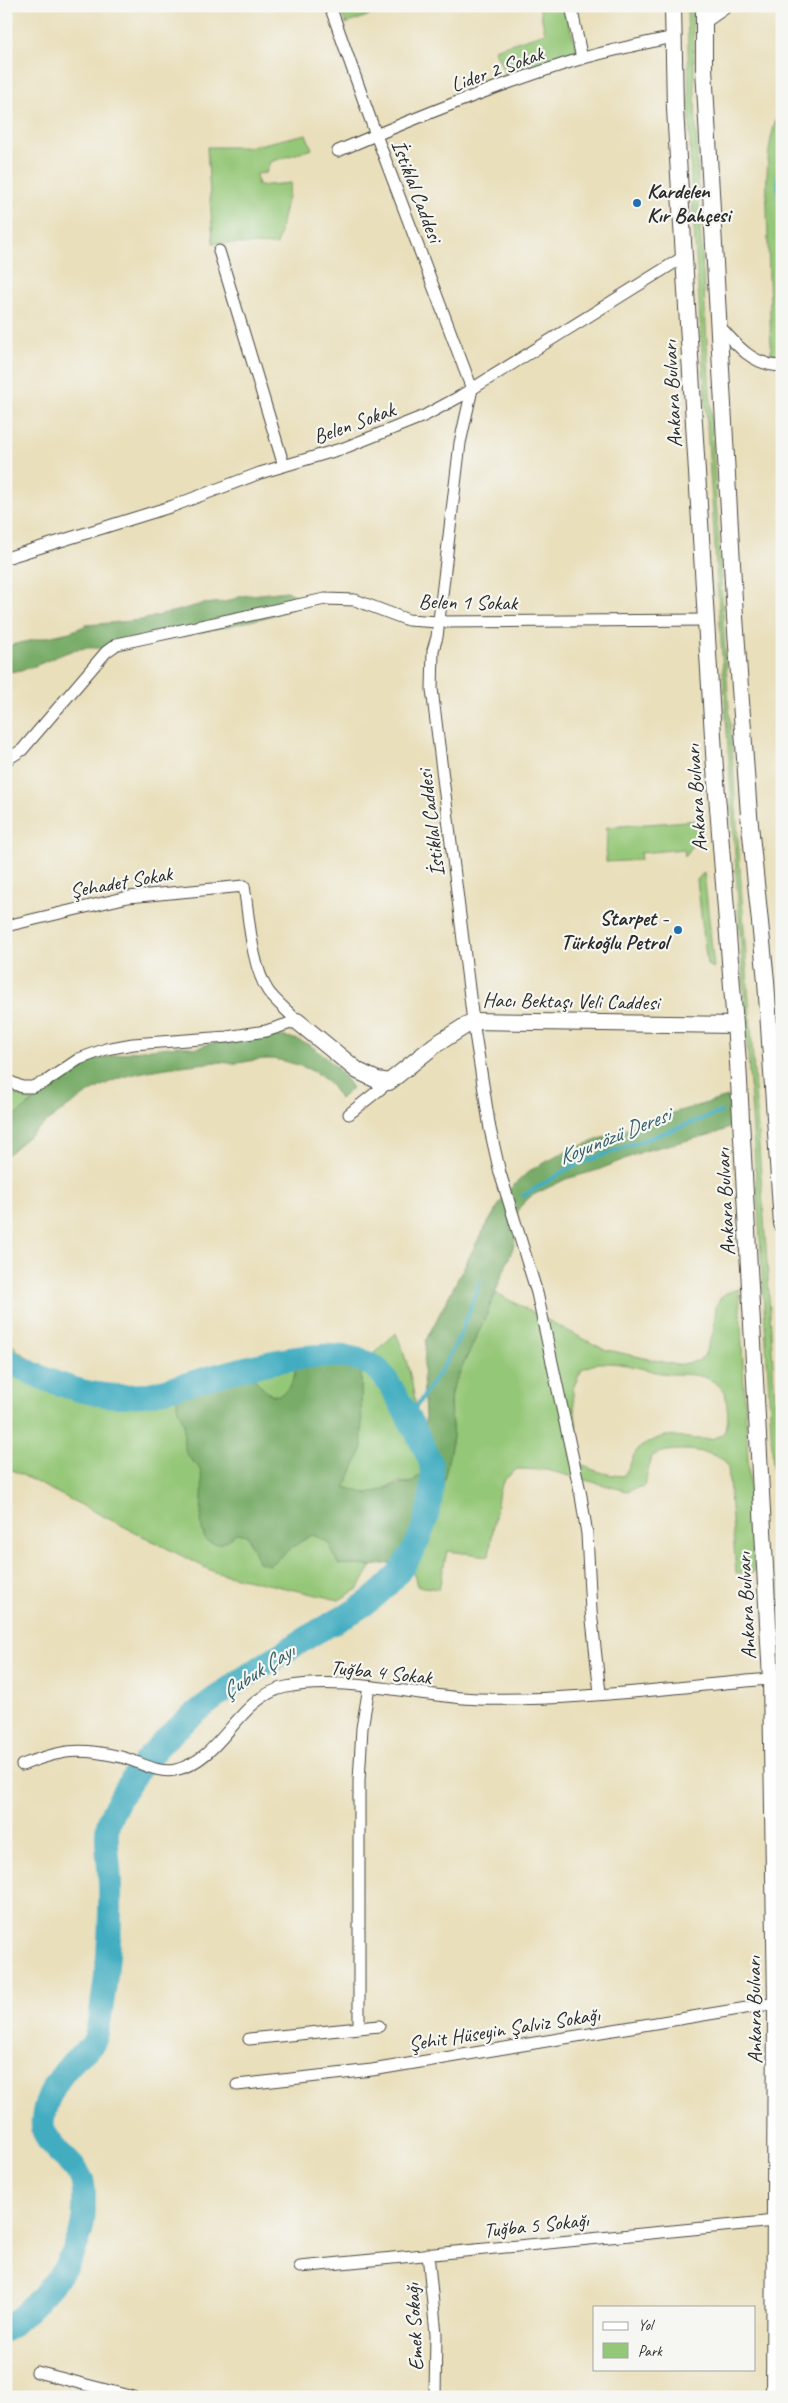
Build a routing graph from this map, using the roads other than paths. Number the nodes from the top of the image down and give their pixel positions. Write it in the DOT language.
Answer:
graph roads {
  1 [pos="330,6"];
  2 [pos="571,6"];
  3 [pos="673,6"];
  4 [pos="724,6"];
  5 [pos="704,13"];
  6 [pos="673,37"];
  7 [pos="582,59"];
  8 [pos="376,135"];
  9 [pos="338,151"];
  10 [pos="219,251"];
  11 [pos="685,256"];
  12 [pos="718,324"];
  13 [pos="782,366"];
  14 [pos="472,389"];
  15 [pos="284,466"];
  16 [pos="6,558"];
  17 [pos="706,620"];
  18 [pos="438,622"];
  19 [pos="6,760"];
  20 [pos="6,926"];
  21 [pos="473,1020"];
  22 [pos="297,1021"];
  23 [pos="735,1025"];
  24 [pos="6,1080"];
  25 [pos="389,1082"];
  26 [pos="778,1106"];
  27 [pos="349,1114"];
  28 [pos="782,1224"];
  29 [pos="771,1679"];
  30 [pos="369,1687"];
  31 [pos="600,1693"];
  32 [pos="22,1765"];
  33 [pos="776,2003"];
  34 [pos="379,2026"];
  35 [pos="359,2028"];
  36 [pos="249,2039"];
  37 [pos="237,2084"];
  38 [pos="775,2221"];
  39 [pos="428,2254"];
  40 [pos="300,2267"];
  41 [pos="37,2372"];
  42 [pos="133,2397"];
  43 [pos="435,2397"];
  44 [pos="774,2397"];
  1 -- 8 [label="street, İstiklal Caddesi"];
  2 -- 7 [label="street"];
  3 -- 6 [label="main road, Ankara Bulvarı"];
  4 -- 5 [label="main road"];
  5 -- 12 [label="main road"];
  6 -- 7 [label="street, Lider 2 Sokak"];
  6 -- 11 [label="main road, Ankara Bulvarı"];
  7 -- 8 [label="street, Lider 2 Sokak"];
  8 -- 9 [label="street, Lider 2 Sokak"];
  8 -- 14 [label="street, İstiklal Caddesi"];
  10 -- 15 [label="street"];
  11 -- 14 [label="street, Belen Sokak"];
  11 -- 17 [label="main road, Ankara Bulvarı"];
  12 -- 13 [label="street"];
  12 -- 26 [label="main road"];
  14 -- 15 [label="street, Belen Sokak"];
  14 -- 18 [label="street, İstiklal Caddesi"];
  15 -- 16 [label="street, Belen Sokak"];
  17 -- 18 [label="street, Belen 1 Sokak"];
  17 -- 23 [label="main road, Ankara Bulvarı"];
  18 -- 19 [label="street, Belen 1 Sokak"];
  18 -- 21 [label="street, İstiklal Caddesi"];
  20 -- 22 [label="street, Şehadet Sokak"];
  21 -- 23 [label="main road, Hacı Bektaşı Veli Caddesi"];
  21 -- 25 [label="main road, Hacı Bektaşı Veli Caddesi"];
  21 -- 31 [label="street, İstiklal Caddesi"];
  22 -- 24 [label="street"];
  22 -- 25 [label="main road"];
  23 -- 29 [label="main road, Ankara Bulvarı"];
  25 -- 27 [label="street"];
  26 -- 28 [label="main road"];
  29 -- 31 [label="street, Tuğba 4 Sokak"];
  29 -- 33 [label="main road, Ankara Bulvarı"];
  30 -- 31 [label="street, Tuğba 4 Sokak"];
  30 -- 32 [label="street, Tuğba 4 Sokak"];
  30 -- 35 [label="street"];
  33 -- 37 [label="street, Şehit Hüseyin Şalviz Sokağı"];
  33 -- 38 [label="main road, Ankara Bulvarı"];
  34 -- 35 [label="street"];
  35 -- 36 [label="street"];
  38 -- 39 [label="street, Tuğba 5 Sokağı"];
  38 -- 44 [label="main road, Ankara Bulvarı"];
  39 -- 40 [label="street, Tuğba 5 Sokağı"];
  39 -- 43 [label="street, Emek Sokağı"];
  41 -- 42 [label="street"];
}
